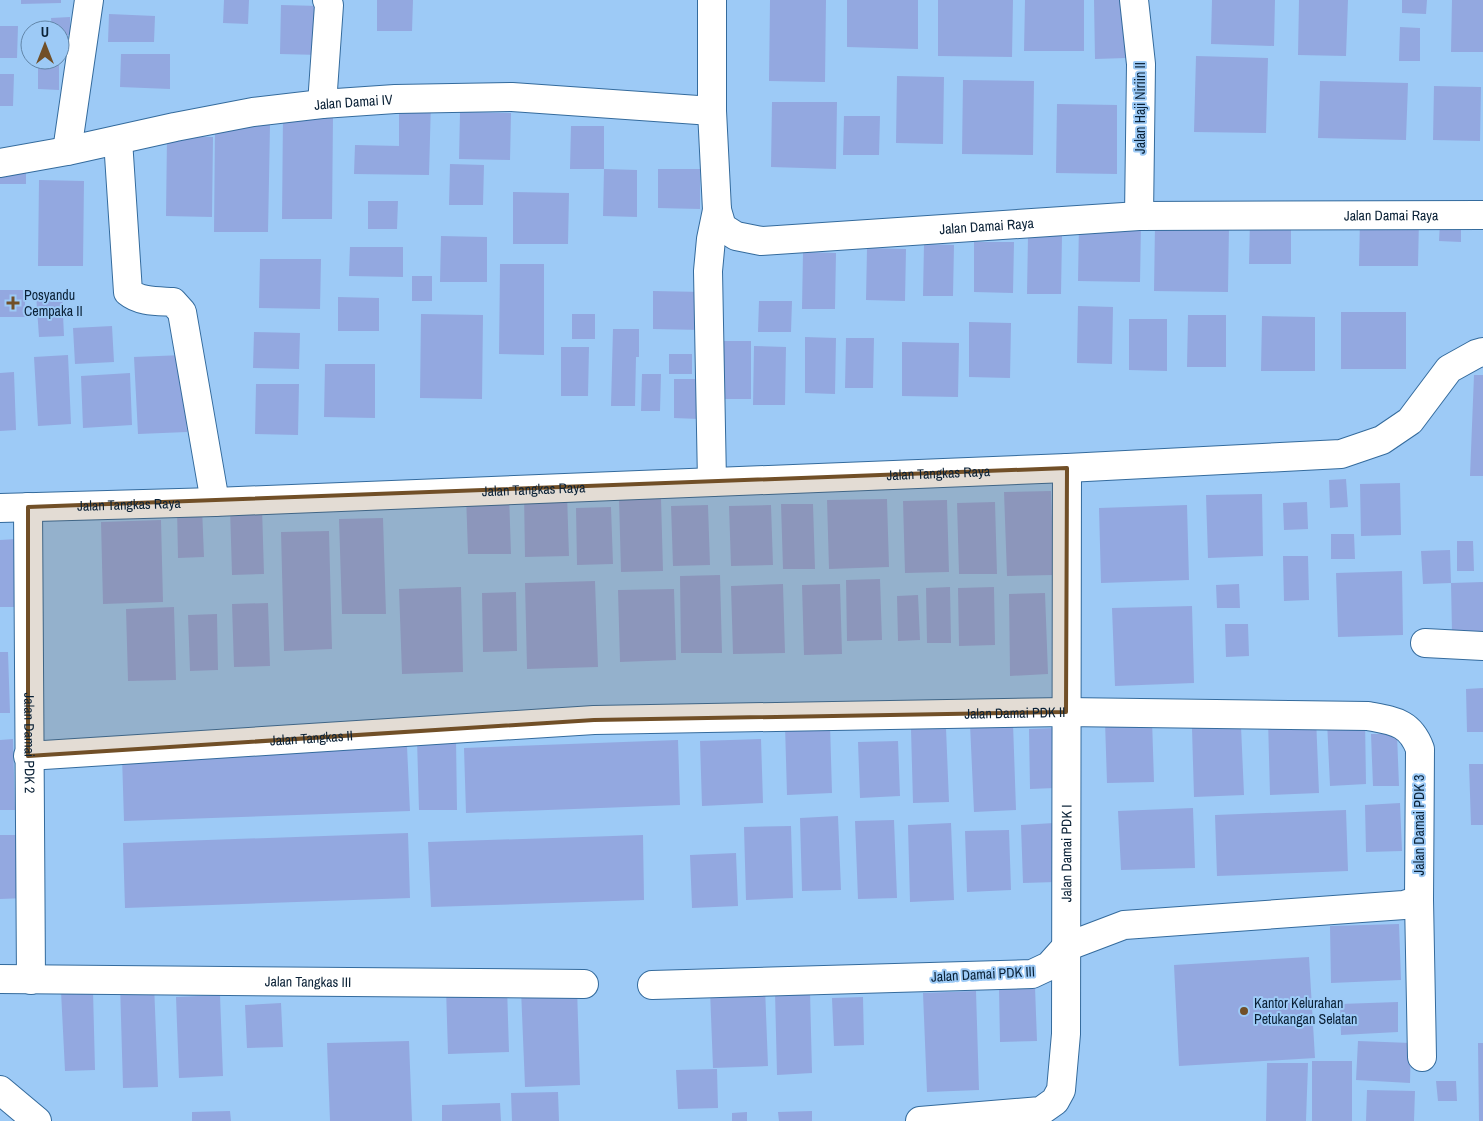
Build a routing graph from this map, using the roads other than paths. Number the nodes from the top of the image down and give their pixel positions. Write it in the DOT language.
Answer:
graph roads {
  1 [pos="89,0"];
  2 [pos="327,0"];
  3 [pos="712,0"];
  4 [pos="1134,0"];
  5 [pos="322,104"];
  6 [pos="712,111"];
  7 [pos="118,140"];
  8 [pos="67,151"];
  9 [pos="0,163"];
  10 [pos="717,210"];
  11 [pos="1483,215"];
  12 [pos="1139,216"];
  13 [pos="1483,352"];
  14 [pos="1067,468"];
  15 [pos="712,482"];
  16 [pos="215,502"];
  17 [pos="28,507"];
  18 [pos="0,508"];
  19 [pos="1425,643"];
  20 [pos="1483,646"];
  21 [pos="1066,712"];
  22 [pos="594,720"];
  23 [pos="1420,750"];
  24 [pos="28,756"];
  25 [pos="1419,900"];
  26 [pos="1066,947"];
  27 [pos="0,979"];
  28 [pos="31,980"];
  29 [pos="584,984"];
  30 [pos="652,984"];
  31 [pos="1422,1057"];
  32 [pos="0,1090"];
  33 [pos="37,1121"];
  34 [pos="920,1121"];
  1 -- 8 [label="street"];
  2 -- 5 [label="street"];
  3 -- 6 [label="street, Jalan Damai Raya"];
  4 -- 12 [label="street, Jalan Haji Niriin II"];
  5 -- 6 [label="street, Jalan Damai IV"];
  5 -- 7 [label="street, Jalan Damai IV"];
  6 -- 10 [label="street, Jalan Damai Raya"];
  7 -- 8 [label="street, Jalan Damai IV"];
  7 -- 16 [label="street"];
  8 -- 9 [label="street, Jalan Damai IV"];
  10 -- 12 [label="street, Jalan Damai Raya"];
  10 -- 15 [label="street"];
  11 -- 12 [label="street, Jalan Damai Raya"];
  13 -- 14 [label="street"];
  14 -- 15 [label="street, Jalan Tangkas Raya"];
  14 -- 21 [label="street, Jalan Damai PDK I"];
  15 -- 16 [label="street, Jalan Tangkas Raya"];
  16 -- 17 [label="street, Jalan Tangkas Raya"];
  17 -- 18 [label="street, Jalan Tangkas Raya"];
  17 -- 24 [label="street, Jalan Damai PDK 2"];
  19 -- 20 [label="street"];
  21 -- 22 [label="street, Jalan Damai PDK II"];
  21 -- 23 [label="street, Jalan Damai PDK II"];
  21 -- 26 [label="street, Jalan Damai PDK I"];
  22 -- 24 [label="street, Jalan Tangkas II"];
  23 -- 25 [label="street, Jalan Damai PDK 3"];
  24 -- 28 [label="street, Jalan Damai PDK 2"];
  25 -- 26 [label="street, Jalan Damai PDK III"];
  25 -- 31 [label="street, Jalan Damai PDK 3"];
  26 -- 30 [label="street, Jalan Damai PDK III"];
  26 -- 34 [label="street, Jalan Damai PDK I"];
  27 -- 28 [label="street, Jalan Tangkas III"];
  28 -- 29 [label="street, Jalan Tangkas III"];
  32 -- 33 [label="street"];
}
